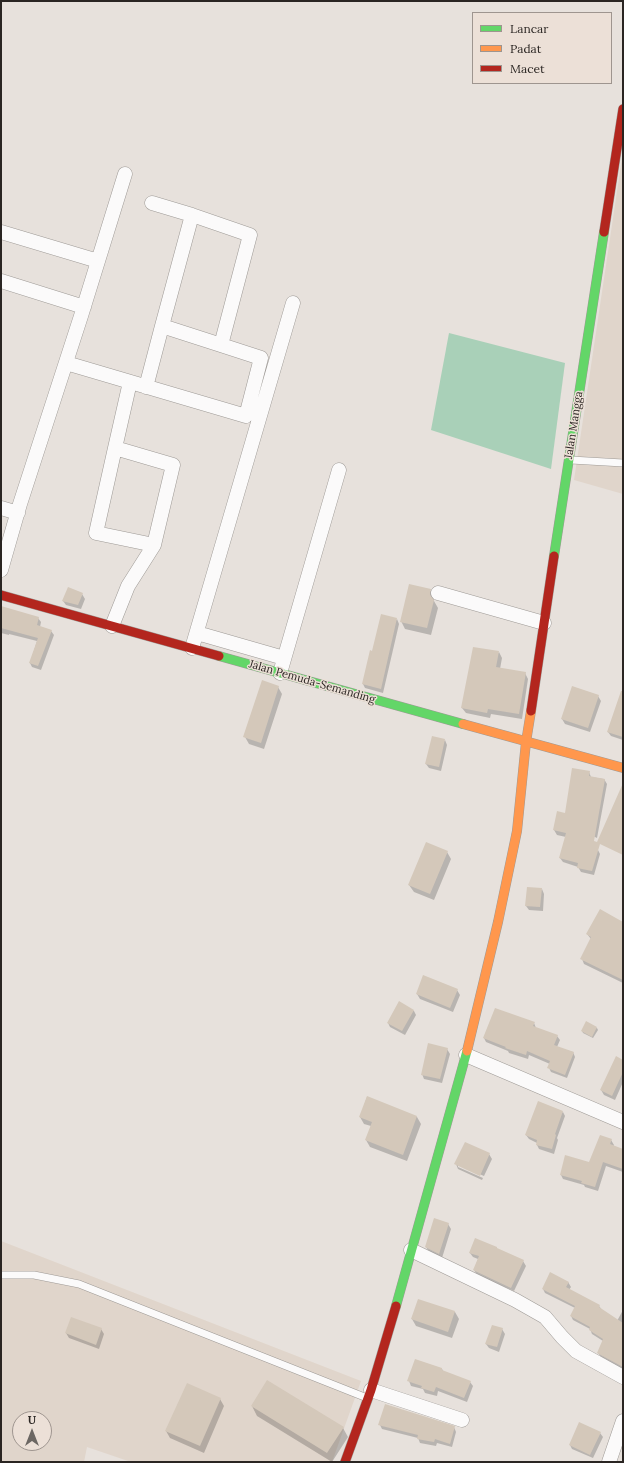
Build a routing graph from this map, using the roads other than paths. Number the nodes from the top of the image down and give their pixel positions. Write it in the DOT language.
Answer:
graph roads {
  1 [pos="623,109"];
  2 [pos="125,174"];
  3 [pos="152,203"];
  4 [pos="192,215"];
  5 [pos="1,232"];
  6 [pos="98,261"];
  7 [pos="1,281"];
  8 [pos="293,303"];
  9 [pos="84,307"];
  10 [pos="162,326"];
  11 [pos="221,345"];
  12 [pos="66,363"];
  13 [pos="130,382"];
  14 [pos="146,387"];
  15 [pos="115,448"];
  16 [pos="568,460"];
  17 [pos="623,463"];
  18 [pos="339,470"];
  19 [pos="1,508"];
  20 [pos="18,513"];
  21 [pos="154,545"];
  22 [pos="1,570"];
  23 [pos="438,593"];
  24 [pos="1,595"];
  25 [pos="544,623"];
  26 [pos="112,626"];
  27 [pos="197,633"];
  28 [pos="192,648"];
  29 [pos="284,658"];
  30 [pos="280,673"];
  31 [pos="526,742"];
  32 [pos="623,768"];
  33 [pos="466,1055"];
  34 [pos="623,1122"];
  35 [pos="411,1250"];
  36 [pos="1,1275"];
  37 [pos="623,1377"];
  38 [pos="369,1394"];
  39 [pos="462,1420"];
  40 [pos="623,1420"];
  41 [pos="345,1462"];
  42 [pos="609,1462"];
  1 -- 16 [label="street, Jalan Mangga"];
  2 -- 6 [label="street"];
  3 -- 4 [label="street"];
  4 -- 10 [label="street"];
  4 -- 11 [label="street"];
  5 -- 6 [label="street"];
  6 -- 9 [label="street"];
  7 -- 9 [label="street"];
  8 -- 27 [label="street"];
  9 -- 12 [label="street"];
  10 -- 11 [label="street"];
  10 -- 14 [label="street"];
  11 -- 14 [label="street"];
  12 -- 13 [label="street"];
  12 -- 20 [label="street"];
  13 -- 14 [label="street"];
  13 -- 15 [label="street"];
  15 -- 21 [label="street"];
  15 -- 21 [label="street"];
  16 -- 17 [label="lane"];
  16 -- 25 [label="street, Jalan Mangga"];
  18 -- 29 [label="street"];
  19 -- 20 [label="street"];
  20 -- 22 [label="street"];
  21 -- 26 [label="street"];
  23 -- 25 [label="street"];
  24 -- 26 [label="street, Jalan Pemuda-Semanding"];
  25 -- 31 [label="street, Jalan Mangga"];
  26 -- 28 [label="street, Jalan Pemuda-Semanding"];
  27 -- 28 [label="street"];
  27 -- 29 [label="street"];
  28 -- 30 [label="street, Jalan Pemuda-Semanding"];
  29 -- 30 [label="street"];
  30 -- 31 [label="street, Jalan Pemuda-Semanding"];
  31 -- 32 [label="street, Jalan Pemuda-Semanding"];
  31 -- 33 [label="street, Jalan Mangga"];
  33 -- 34 [label="street"];
  33 -- 35 [label="street, Jalan Mangga"];
  35 -- 37 [label="street"];
  35 -- 38 [label="street, Jalan Mangga"];
  36 -- 38 [label="lane"];
  38 -- 39 [label="street"];
  38 -- 41 [label="street, Jalan Mangga"];
  40 -- 42 [label="street"];
}
